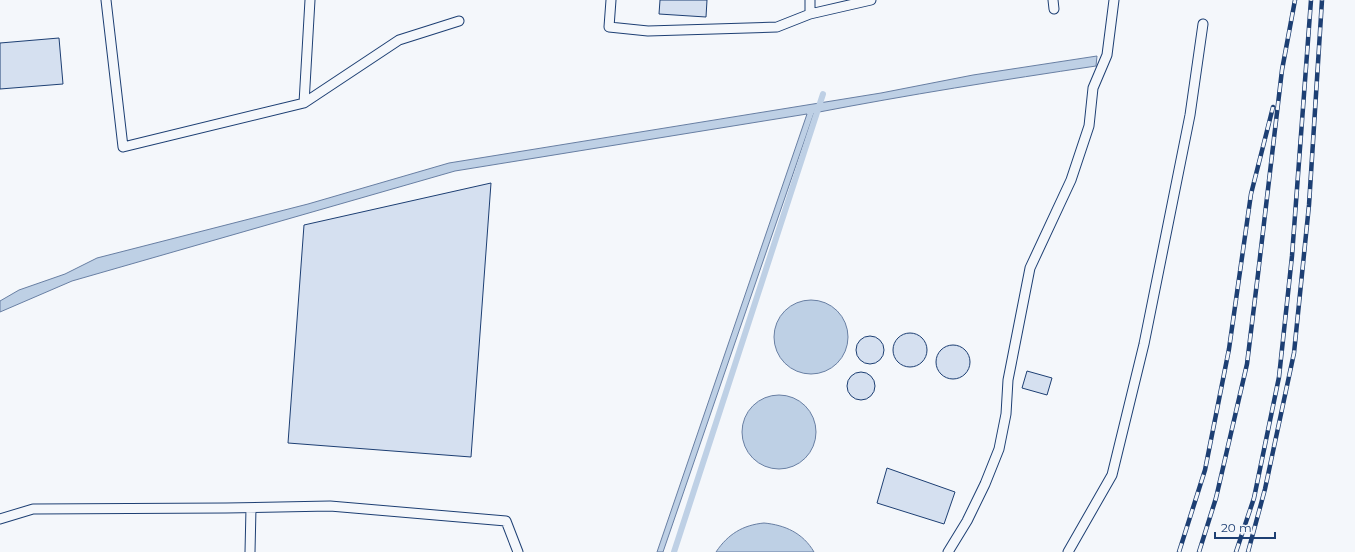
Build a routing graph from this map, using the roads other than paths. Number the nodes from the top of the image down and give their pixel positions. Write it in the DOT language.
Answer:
graph roads {
  1 [pos="106,0"];
  2 [pos="310,0"];
  3 [pos="611,0"];
  4 [pos="810,0"];
  5 [pos="871,0"];
  6 [pos="1114,0"];
  7 [pos="810,14"];
  8 [pos="459,21"];
  9 [pos="1203,24"];
  10 [pos="304,103"];
  11 [pos="252,508"];
  12 [pos="0,519"];
  13 [pos="250,552"];
  14 [pos="518,552"];
  15 [pos="948,552"];
  16 [pos="1068,552"];
  1 -- 10 [label="lane"];
  2 -- 10 [label="lane"];
  3 -- 7 [label="lane"];
  4 -- 7 [label="lane"];
  5 -- 7 [label="lane"];
  6 -- 15 [label="lane"];
  8 -- 10 [label="lane"];
  9 -- 16 [label="lane"];
  11 -- 12 [label="lane"];
  11 -- 13 [label="lane"];
  11 -- 14 [label="lane"];
}
